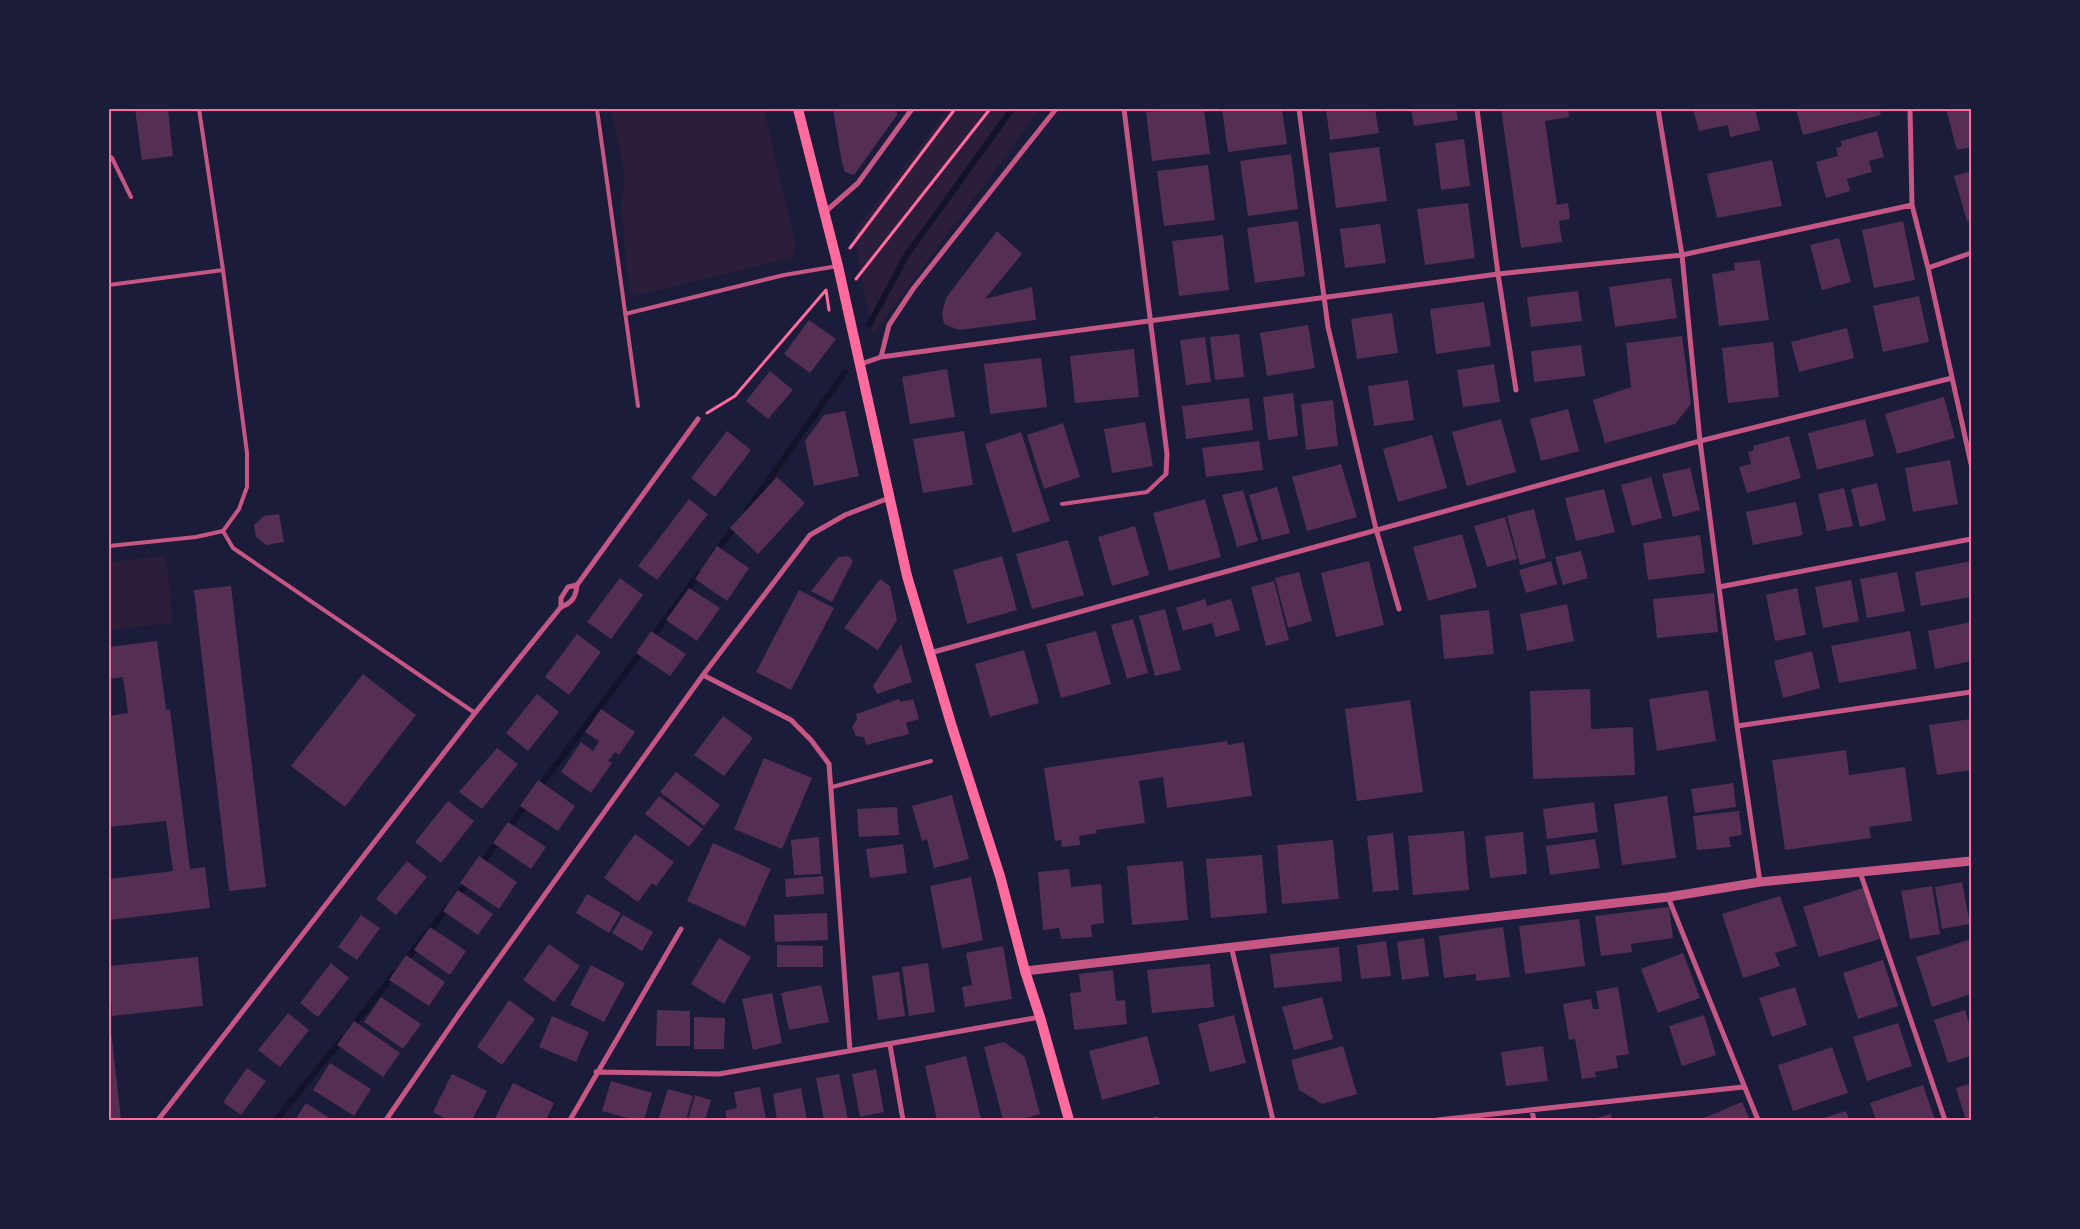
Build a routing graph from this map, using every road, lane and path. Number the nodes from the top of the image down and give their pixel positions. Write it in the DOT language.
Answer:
graph roads {
  1 [pos="199,109"];
  2 [pos="597,109"];
  3 [pos="798,109"];
  4 [pos="912,109"];
  5 [pos="955,109"];
  6 [pos="990,109"];
  7 [pos="1056,109"];
  8 [pos="1124,109"];
  9 [pos="1299,109"];
  10 [pos="1477,109"];
  11 [pos="1658,109"];
  12 [pos="1910,109"];
  13 [pos="109,156"];
  14 [pos="131,197"];
  15 [pos="1912,205"];
  16 [pos="825,212"];
  17 [pos="850,247"];
  18 [pos="1971,253"];
  19 [pos="1682,255"];
  20 [pos="838,266"];
  21 [pos="1928,268"];
  22 [pos="223,270"];
  23 [pos="1498,274"];
  24 [pos="109,285"];
  25 [pos="858,286"];
  26 [pos="1325,296"];
  27 [pos="829,310"];
  28 [pos="625,314"];
  29 [pos="1150,321"];
  30 [pos="881,357"];
  31 [pos="861,364"];
  32 [pos="1952,378"];
  33 [pos="1516,390"];
  34 [pos="638,406"];
  35 [pos="698,419"];
  36 [pos="1700,441"];
  37 [pos="1970,446"];
  38 [pos="1971,464"];
  39 [pos="1166,474"];
  40 [pos="889,498"];
  41 [pos="1062,504"];
  42 [pos="1376,529"];
  43 [pos="223,531"];
  44 [pos="1971,538"];
  45 [pos="109,546"];
  46 [pos="577,585"];
  47 [pos="1719,587"];
  48 [pos="561,607"];
  49 [pos="1399,609"];
  50 [pos="930,653"];
  51 [pos="704,675"];
  52 [pos="1971,692"];
  53 [pos="475,713"];
  54 [pos="1737,726"];
  55 [pos="931,762"];
  56 [pos="832,787"];
  57 [pos="1971,861"];
  58 [pos="1860,872"];
  59 [pos="1760,882"];
  60 [pos="1668,897"];
  61 [pos="681,930"];
  62 [pos="1231,946"];
  63 [pos="1025,971"];
  64 [pos="1040,1017"];
  65 [pos="890,1045"];
  66 [pos="850,1051"];
  67 [pos="596,1072"];
  68 [pos="1743,1087"];
  69 [pos="1532,1111"];
  70 [pos="158,1120"];
  71 [pos="386,1120"];
  72 [pos="570,1120"];
  73 [pos="903,1120"];
  74 [pos="1069,1120"];
  75 [pos="1273,1120"];
  76 [pos="1438,1120"];
  77 [pos="1534,1120"];
  78 [pos="1758,1120"];
  79 [pos="1945,1120"];
  1 -- 22 [label="lane"];
  2 -- 28 [label="lane"];
  3 -- 16 [label="main road"];
  4 -- 16 [label="street"];
  5 -- 17 [label="path"];
  6 -- 25 [label="path"];
  7 -- 30 [label="street"];
  8 -- 29 [label="street"];
  9 -- 26 [label="street"];
  10 -- 23 [label="street"];
  11 -- 19 [label="street"];
  12 -- 15 [label="street"];
  13 -- 14 [label="lane"];
  15 -- 19 [label="street"];
  15 -- 21 [label="street"];
  16 -- 20 [label="main road"];
  18 -- 21 [label="street"];
  19 -- 23 [label="street"];
  19 -- 36 [label="street"];
  20 -- 28 [label="lane"];
  20 -- 31 [label="main road"];
  21 -- 32 [label="street"];
  22 -- 24 [label="lane"];
  22 -- 43 [label="lane"];
  23 -- 26 [label="street"];
  23 -- 33 [label="street"];
  26 -- 29 [label="street"];
  26 -- 42 [label="street"];
  27 -- 35 [label="path"];
  28 -- 34 [label="lane"];
  29 -- 30 [label="street"];
  29 -- 39 [label="street"];
  30 -- 31 [label="street"];
  31 -- 40 [label="main road"];
  32 -- 36 [label="street"];
  32 -- 37 [label="street"];
  35 -- 46 [label="street"];
  36 -- 42 [label="street"];
  36 -- 47 [label="street"];
  37 -- 38 [label="street"];
  39 -- 41 [label="lane"];
  40 -- 50 [label="main road"];
  40 -- 51 [label="street"];
  42 -- 49 [label="street"];
  42 -- 50 [label="street"];
  43 -- 45 [label="lane"];
  43 -- 53 [label="lane"];
  44 -- 47 [label="street"];
  46 -- 48 [label="street"];
  46 -- 48 [label="street"];
  47 -- 54 [label="street"];
  48 -- 53 [label="street"];
  50 -- 63 [label="main road"];
  51 -- 56 [label="street"];
  51 -- 71 [label="street"];
  52 -- 54 [label="street"];
  53 -- 70 [label="street"];
  54 -- 59 [label="street"];
  55 -- 56 [label="lane"];
  56 -- 66 [label="street"];
  57 -- 58 [label="street"];
  58 -- 59 [label="street"];
  58 -- 79 [label="street"];
  59 -- 60 [label="street"];
  60 -- 62 [label="street"];
  60 -- 68 [label="street"];
  61 -- 67 [label="street"];
  62 -- 63 [label="street"];
  62 -- 75 [label="street"];
  63 -- 64 [label="main road"];
  64 -- 65 [label="street"];
  64 -- 74 [label="main road"];
  65 -- 66 [label="street"];
  65 -- 73 [label="street"];
  66 -- 67 [label="street"];
  67 -- 72 [label="street"];
  68 -- 69 [label="street"];
  68 -- 78 [label="street"];
  69 -- 76 [label="street"];
  69 -- 77 [label="street"];
}
